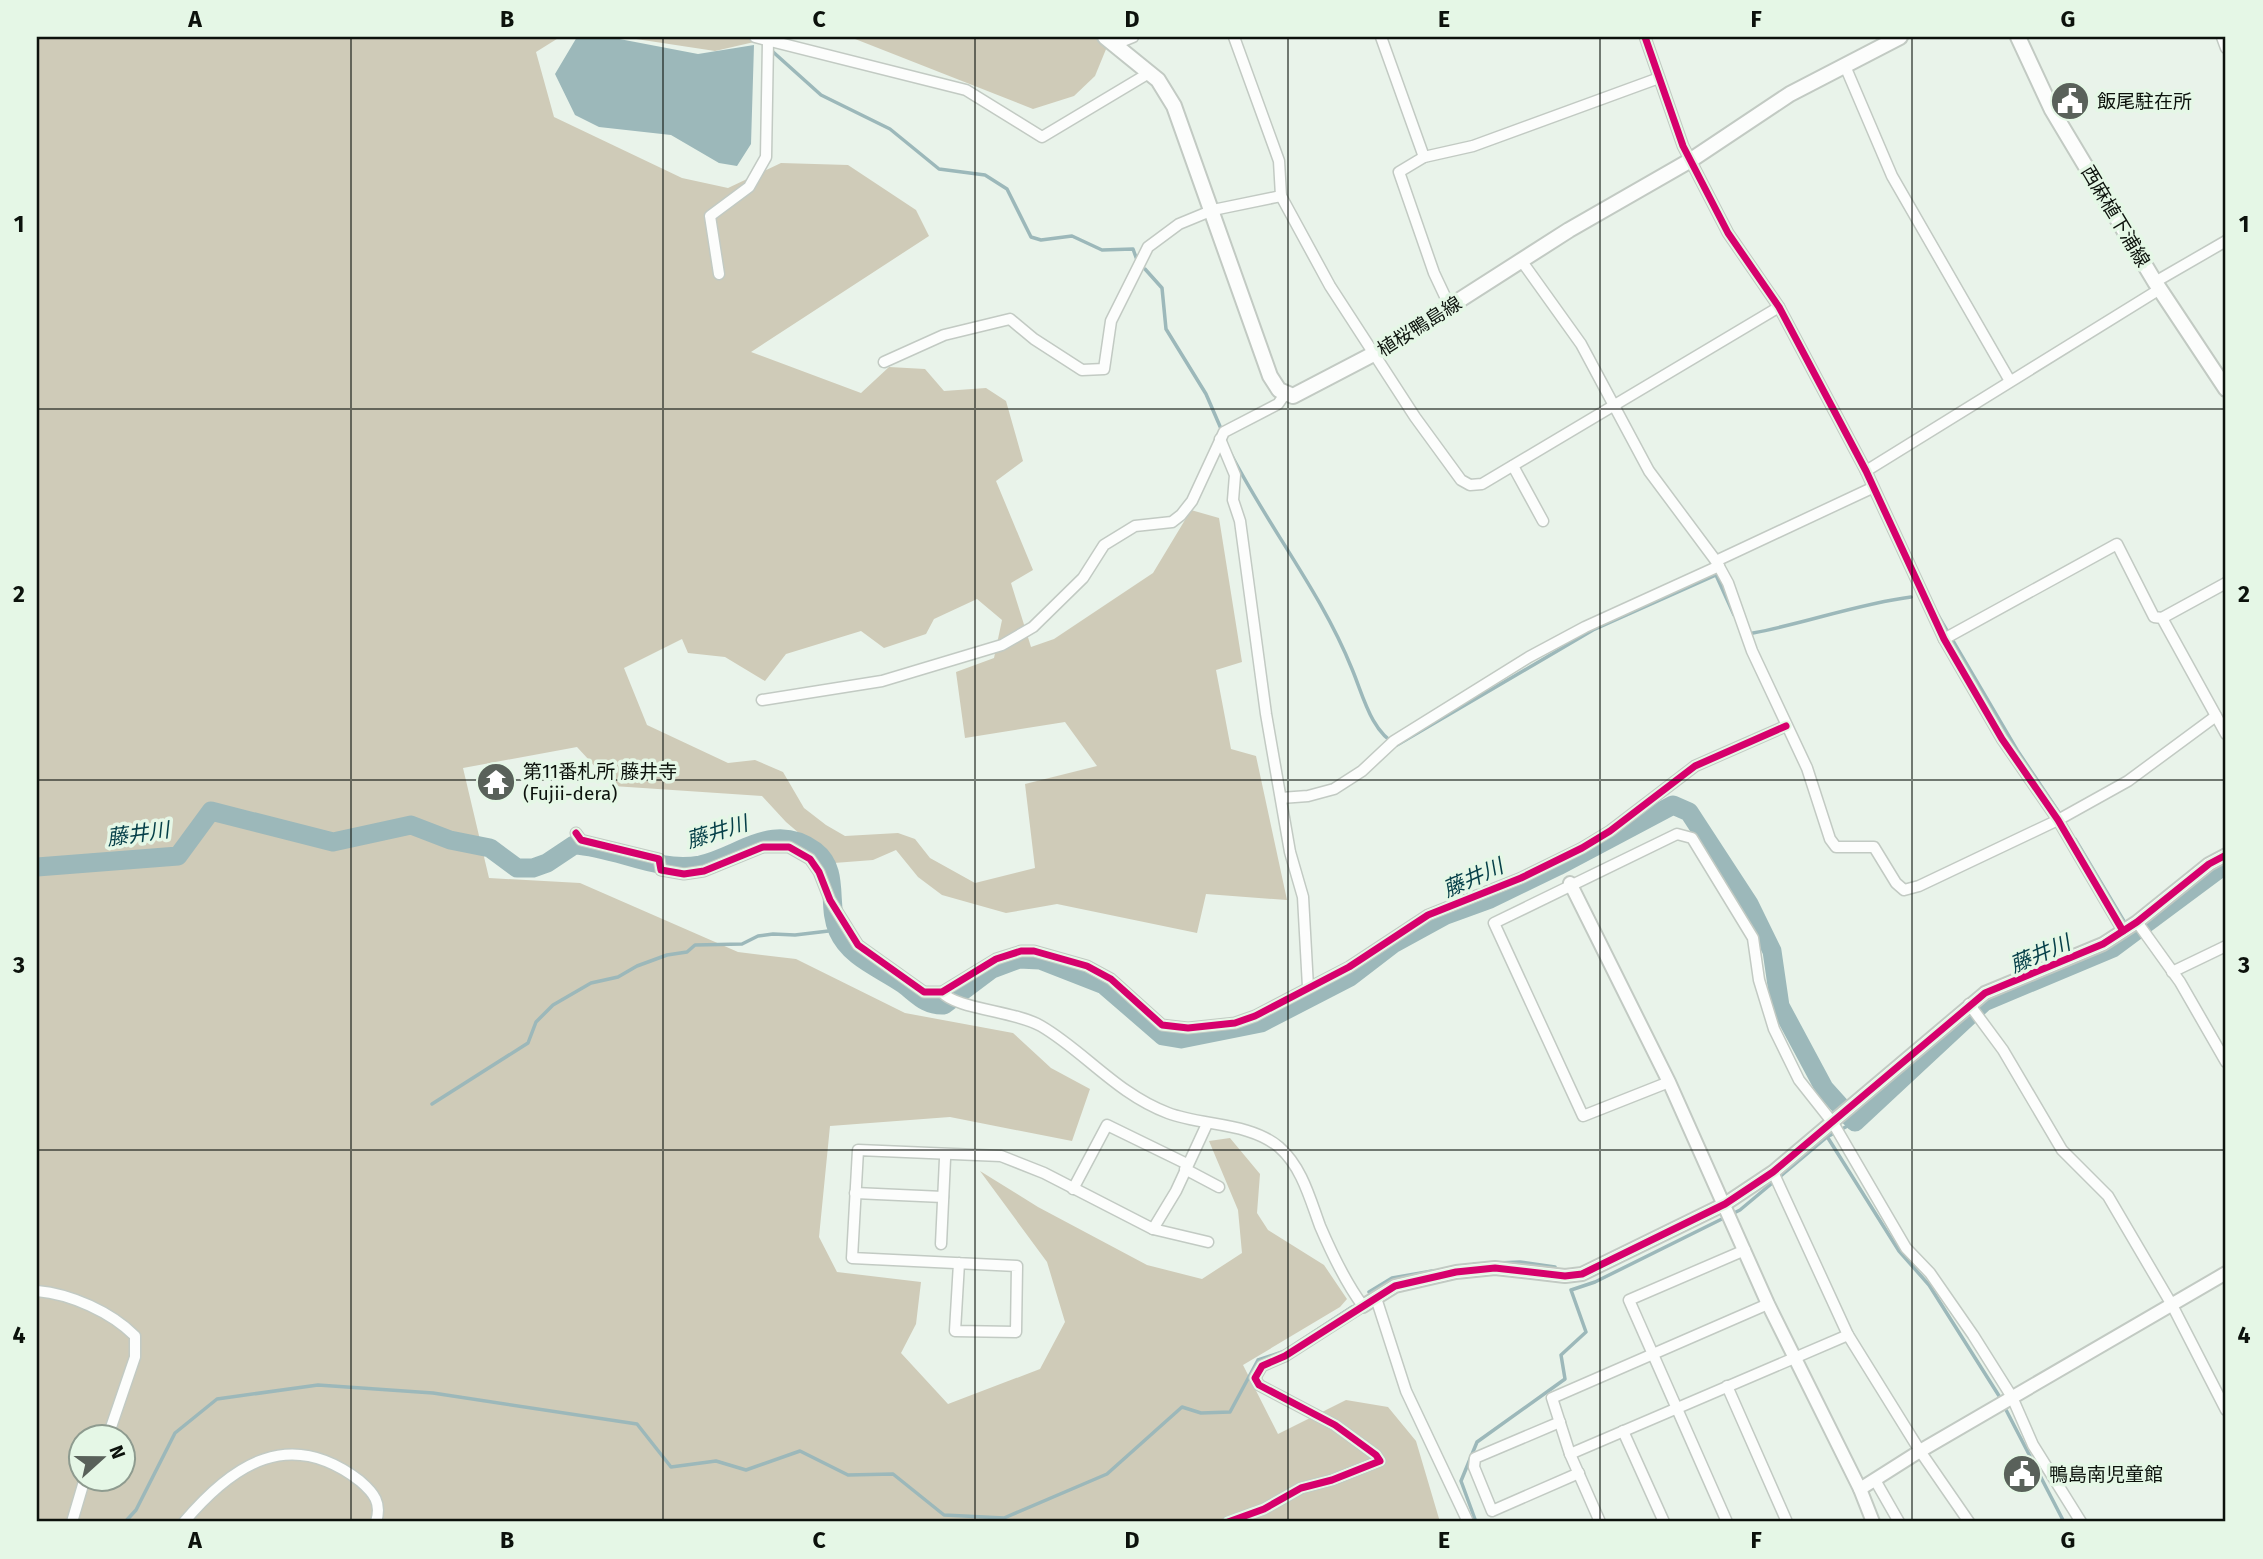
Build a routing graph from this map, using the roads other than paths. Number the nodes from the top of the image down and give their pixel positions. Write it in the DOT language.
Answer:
graph roads {
  1 [pos="755,37"];
  2 [pos="1133,37"];
  3 [pos="1234,37"];
  4 [pos="1381,37"];
  5 [pos="1645,37"];
  6 [pos="1899,37"];
  7 [pos="2018,37"];
  8 [pos="2222,37"];
  9 [pos="768,41"];
  10 [pos="1111,41"];
  11 [pos="2226,48"];
  12 [pos="1844,66"];
  13 [pos="1149,73"];
  14 [pos="1659,78"];
  15 [pos="1424,157"];
  16 [pos="1691,160"];
  17 [pos="1281,196"];
  18 [pos="1213,210"];
  19 [pos="2226,241"];
  20 [pos="1523,262"];
  21 [pos="719,274"];
  22 [pos="2157,285"];
  23 [pos="1450,307"];
  24 [pos="1779,307"];
  25 [pos="1375,354"];
  26 [pos="884,362"];
  27 [pos="2010,381"];
  28 [pos="2226,389"];
  29 [pos="1285,394"];
  30 [pos="1615,403"];
  31 [pos="1222,436"];
  32 [pos="1513,466"];
  33 [pos="1866,471"];
  34 [pos="1872,488"];
  35 [pos="1543,521"];
  36 [pos="1717,564"];
  37 [pos="2226,583"];
  38 [pos="2162,618"];
  39 [pos="1947,637"];
  40 [pos="762,700"];
  41 [pos="2216,716"];
  42 [pos="1786,726"];
  43 [pos="2226,734"];
  44 [pos="1281,797"];
  45 [pos="2061,818"];
  46 [pos="576,833"];
  47 [pos="2226,855"];
  48 [pos="1570,883"];
  49 [pos="2139,926"];
  50 [pos="2123,931"];
  51 [pos="2226,946"];
  52 [pos="2172,972"];
  53 [pos="1308,987"];
  54 [pos="947,997"];
  55 [pos="1972,1008"];
  56 [pos="2226,1062"];
  57 [pos="1669,1082"];
  58 [pos="1833,1123"];
  59 [pos="1207,1124"];
  60 [pos="945,1159"];
  61 [pos="1186,1166"];
  62 [pos="1773,1172"];
  63 [pos="1219,1187"];
  64 [pos="1073,1189"];
  65 [pos="855,1194"];
  66 [pos="943,1197"];
  67 [pos="1725,1204"];
  68 [pos="1153,1229"];
  69 [pos="1208,1242"];
  70 [pos="941,1244"];
  71 [pos="1745,1251"];
  72 [pos="959,1263"];
  73 [pos="2226,1273"];
  74 [pos="37,1291"];
  75 [pos="1376,1298"];
  76 [pos="1768,1304"];
  77 [pos="2172,1305"];
  78 [pos="1363,1306"];
  79 [pos="1848,1335"];
  80 [pos="1651,1355"];
  81 [pos="1793,1357"];
  82 [pos="1727,1386"];
  83 [pos="2004,1402"];
  84 [pos="1675,1408"];
  85 [pos="2226,1410"];
  86 [pos="113,1422"];
  87 [pos="1560,1422"];
  88 [pos="1623,1431"];
  89 [pos="1920,1451"];
  90 [pos="1570,1454"];
  91 [pos="1579,1474"];
  92 [pos="1875,1480"];
  93 [pos="1860,1489"];
  94 [pos="82,1492"];
  95 [pos="72,1522"];
  96 [pos="184,1522"];
  97 [pos="376,1522"];
  98 [pos="1228,1522"];
  99 [pos="1468,1522"];
  100 [pos="1600,1522"];
  101 [pos="1664,1522"];
  102 [pos="1727,1522"];
  103 [pos="1787,1522"];
  104 [pos="1872,1522"];
  105 [pos="1899,1522"];
  106 [pos="1969,1522"];
  107 [pos="2081,1522"];
  1 -- 9 [label="street"];
  2 -- 10 [label="street"];
  3 -- 17 [label="street"];
  4 -- 15 [label="street"];
  5 -- 14 [label="street"];
  6 -- 12 [label="main road, 植桜鴨島線"];
  7 -- 22 [label="main road, 西麻植下浦線"];
  8 -- 11 [label="street"];
  9 -- 13 [label="street"];
  9 -- 21 [label="street"];
  10 -- 13 [label="main road"];
  12 -- 16 [label="main road, 植桜鴨島線"];
  12 -- 27 [label="street"];
  13 -- 18 [label="main road"];
  14 -- 15 [label="street"];
  14 -- 16 [label="street"];
  15 -- 23 [label="street"];
  16 -- 20 [label="main road, 植桜鴨島線"];
  16 -- 24 [label="street"];
  17 -- 18 [label="street"];
  17 -- 25 [label="street"];
  18 -- 26 [label="street"];
  18 -- 29 [label="main road"];
  19 -- 22 [label="street"];
  20 -- 23 [label="main road, 植桜鴨島線"];
  20 -- 30 [label="street"];
  22 -- 27 [label="street"];
  22 -- 28 [label="main road, 西麻植下浦線"];
  23 -- 25 [label="main road, 植桜鴨島線"];
  24 -- 30 [label="street"];
  24 -- 33 [label="street"];
  25 -- 29 [label="main road, 植桜鴨島線"];
  25 -- 32 [label="street"];
  27 -- 33 [label="street"];
  29 -- 31 [label="street"];
  30 -- 32 [label="street"];
  30 -- 36 [label="street"];
  31 -- 40 [label="street"];
  31 -- 44 [label="street"];
  32 -- 35 [label="street"];
  33 -- 34 [label="street"];
  34 -- 36 [label="street"];
  34 -- 39 [label="street"];
  36 -- 42 [label="street"];
  36 -- 44 [label="street"];
  37 -- 38 [label="street"];
  38 -- 39 [label="street"];
  38 -- 41 [label="street"];
  39 -- 45 [label="street"];
  41 -- 43 [label="street"];
  41 -- 45 [label="street"];
  42 -- 45 [label="street"];
  42 -- 53 [label="street"];
  44 -- 53 [label="street"];
  45 -- 50 [label="street"];
  46 -- 54 [label="street"];
  47 -- 49 [label="street"];
  48 -- 57 [label="street"];
  48 -- 57 [label="street"];
  48 -- 58 [label="street"];
  49 -- 50 [label="street"];
  49 -- 52 [label="street"];
  50 -- 55 [label="street"];
  51 -- 52 [label="street"];
  52 -- 56 [label="street"];
  53 -- 54 [label="street"];
  54 -- 59 [label="street"];
  55 -- 58 [label="street"];
  55 -- 77 [label="street"];
  57 -- 67 [label="street"];
  58 -- 62 [label="street"];
  58 -- 83 [label="street"];
  59 -- 61 [label="street"];
  59 -- 78 [label="street"];
  60 -- 66 [label="street"];
  61 -- 63 [label="street"];
  61 -- 64 [label="street"];
  61 -- 68 [label="street"];
  62 -- 67 [label="street"];
  62 -- 79 [label="street"];
  64 -- 65 [label="street"];
  64 -- 68 [label="street"];
  65 -- 66 [label="street"];
  65 -- 72 [label="street"];
  66 -- 70 [label="street"];
  67 -- 71 [label="street"];
  67 -- 75 [label="street"];
  68 -- 69 [label="street"];
  71 -- 76 [label="street"];
  71 -- 80 [label="street"];
  72 -- 72 [label="street"];
  73 -- 77 [label="street"];
  74 -- 86 [label="street"];
  75 -- 78 [label="street"];
  75 -- 99 [label="street"];
  76 -- 80 [label="street"];
  76 -- 81 [label="street"];
  77 -- 83 [label="street"];
  77 -- 85 [label="street"];
  78 -- 98 [label="street"];
  79 -- 81 [label="street"];
  79 -- 89 [label="street"];
  80 -- 84 [label="street"];
  80 -- 87 [label="street"];
  81 -- 82 [label="street"];
  81 -- 93 [label="street"];
  82 -- 84 [label="street"];
  82 -- 103 [label="street"];
  83 -- 89 [label="street"];
  83 -- 107 [label="street"];
  84 -- 88 [label="street"];
  84 -- 102 [label="street"];
  87 -- 90 [label="street"];
  87 -- 91 [label="street"];
  88 -- 90 [label="street"];
  88 -- 101 [label="street"];
  89 -- 92 [label="street"];
  89 -- 106 [label="street"];
  90 -- 91 [label="street"];
  91 -- 100 [label="street"];
  92 -- 93 [label="street"];
  92 -- 105 [label="street"];
  93 -- 104 [label="street"];
  94 -- 95 [label="street"];
  96 -- 97 [label="street"];
}
